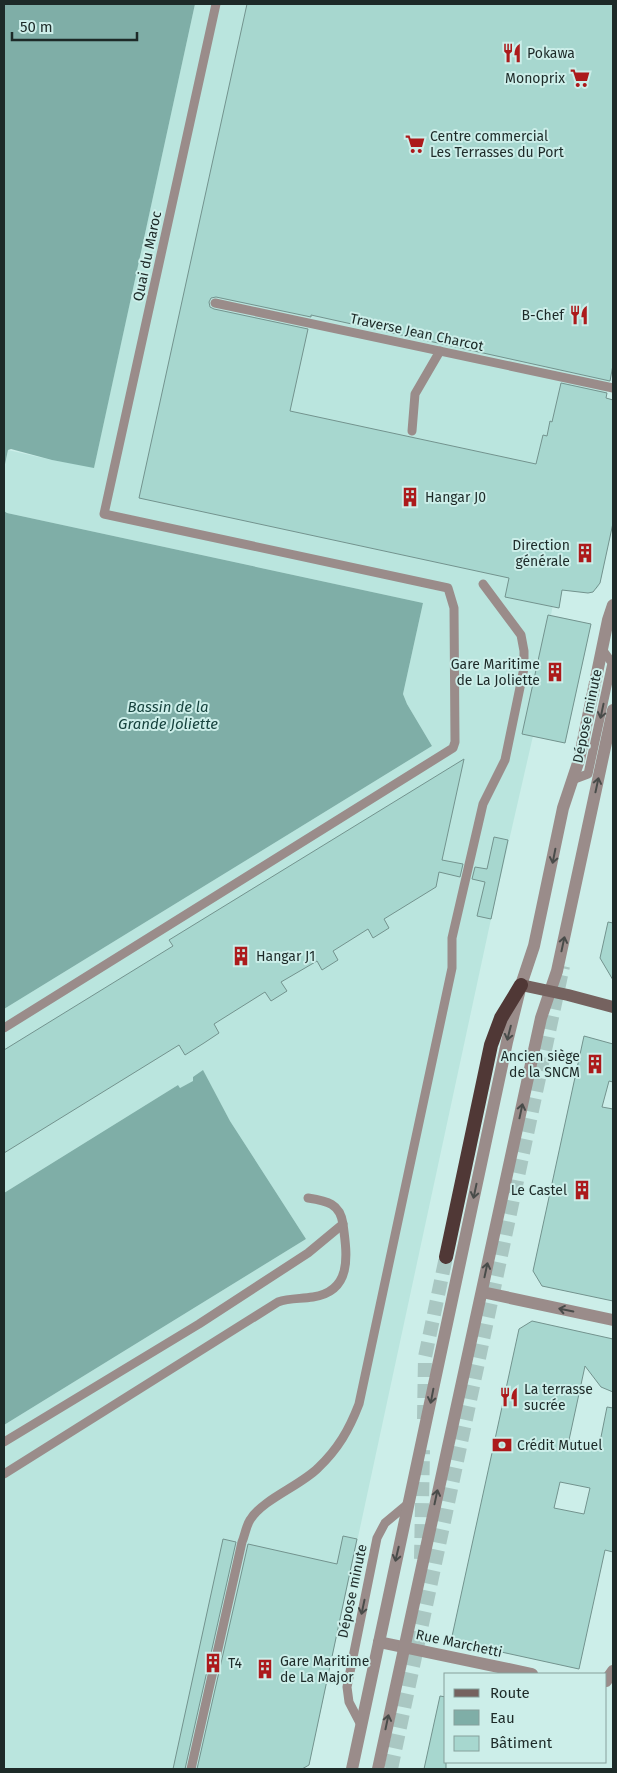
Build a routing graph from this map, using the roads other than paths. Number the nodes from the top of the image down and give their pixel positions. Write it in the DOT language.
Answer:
graph roads {
  1 [pos="216,4"];
  2 [pos="215,303"];
  3 [pos="440,351"];
  4 [pos="613,388"];
  5 [pos="412,431"];
  6 [pos="483,584"];
  7 [pos="613,605"];
  8 [pos="613,710"];
  9 [pos="521,985"];
  10 [pos="551,991"];
  11 [pos="613,1007"];
  12 [pos="4,1028"];
  13 [pos="308,1198"];
  14 [pos="343,1224"];
  15 [pos="446,1257"];
  16 [pos="482,1292"];
  17 [pos="613,1320"];
  18 [pos="4,1442"];
  19 [pos="4,1474"];
  20 [pos="409,1503"];
  21 [pos="380,1642"];
  22 [pos="404,1647"];
  23 [pos="527,1673"];
  24 [pos="361,1725"];
  25 [pos="191,1769"];
  26 [pos="351,1769"];
  27 [pos="378,1769"];
  1 -- 12 [label="lane, Quai du Maroc"];
  2 -- 3 [label="lane, Traverse Jean Charcot"];
  3 -- 4 [label="lane, Traverse Jean Charcot"];
  3 -- 5 [label="lane"];
  6 -- 25 [label="lane"];
  7 -- 9 [label="street, one-way"];
  10 -- 8 [label="street, one-way"];
  9 -- 10 [label="main road"];
  9 -- 15 [label="highway"];
  9 -- 20 [label="street, one-way"];
  10 -- 11 [label="main road"];
  16 -- 10 [label="street, one-way"];
  13 -- 14 [label="lane"];
  14 -- 18 [label="lane"];
  14 -- 19 [label="lane"];
  17 -- 16 [label="street, one-way"];
  22 -- 16 [label="street, one-way"];
  20 -- 21 [label="street, one-way"];
  20 -- 24 [label="lane, Dépose minute, one-way"];
  21 -- 22 [label="street, Rue Marchetti"];
  21 -- 24 [label="street"];
  22 -- 23 [label="street, Rue Marchetti"];
  27 -- 22 [label="street, one-way"];
  24 -- 26 [label="street"];
}
